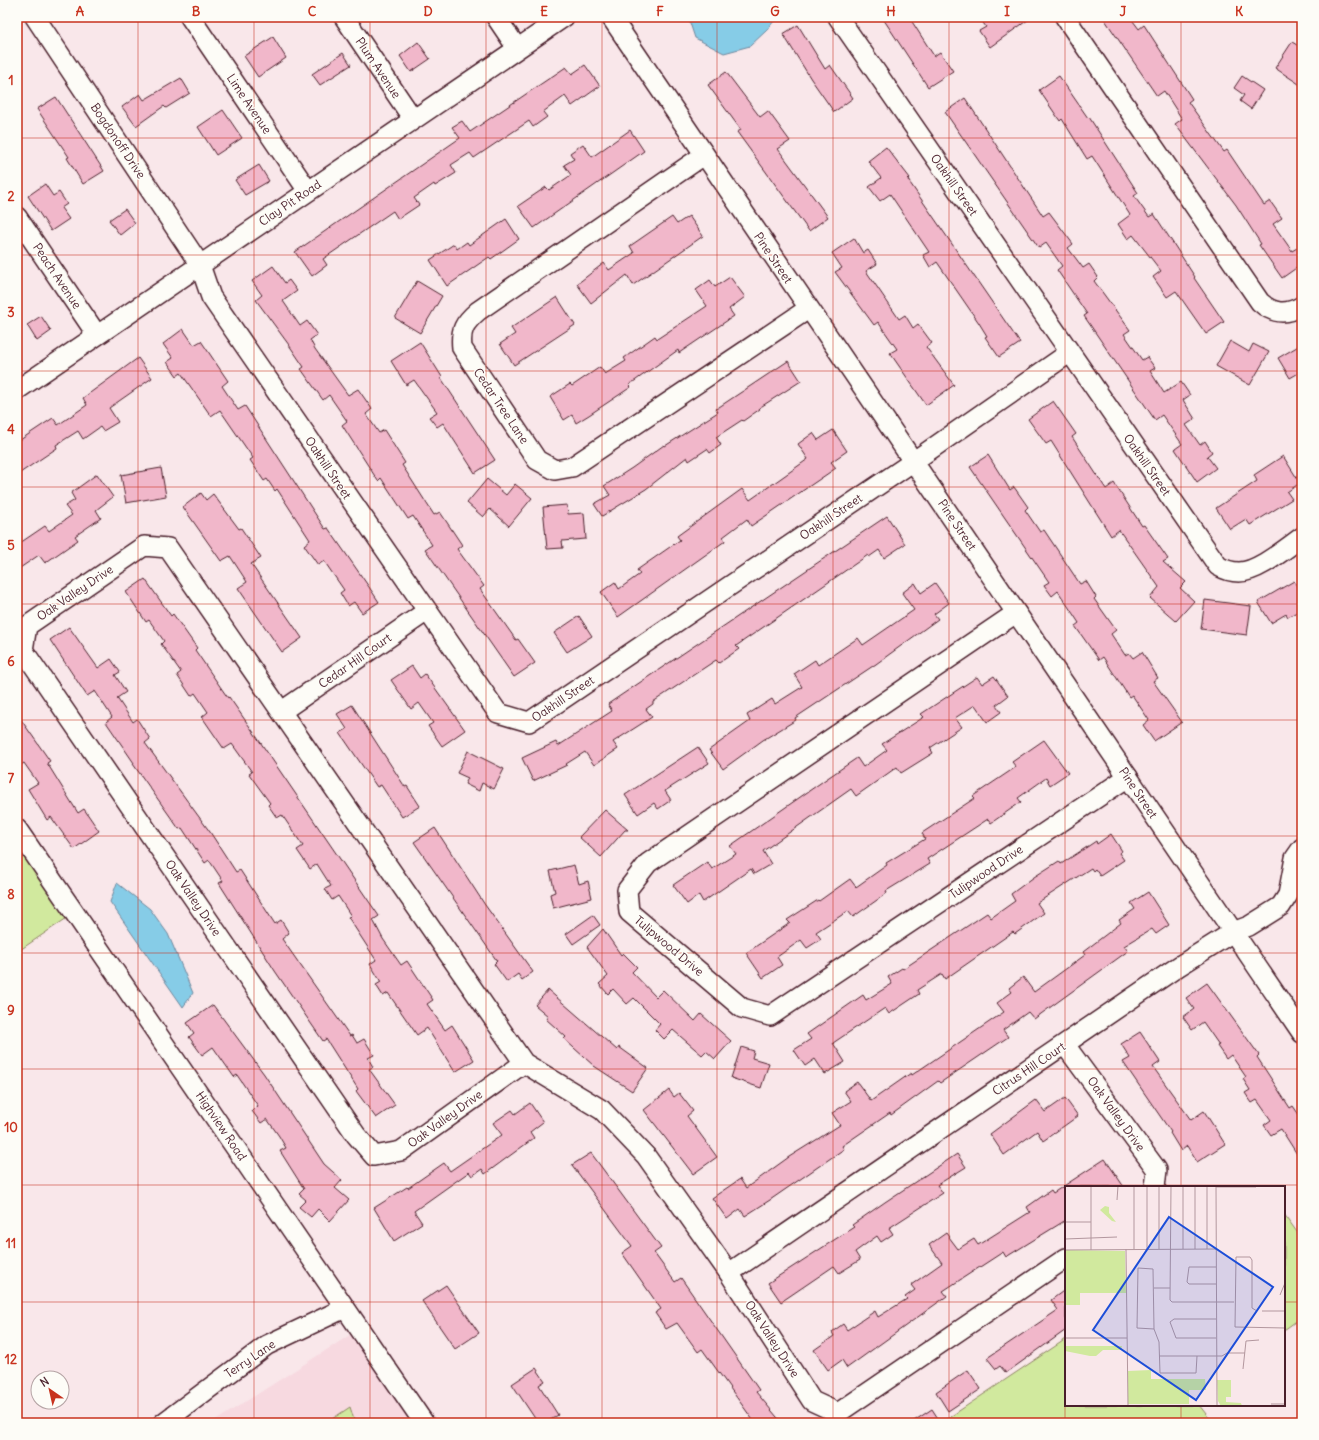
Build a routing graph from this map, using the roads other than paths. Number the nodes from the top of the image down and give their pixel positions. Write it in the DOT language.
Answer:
graph roads {
  1 [pos="35,17"];
  2 [pos="190,17"];
  3 [pos="344,17"];
  4 [pos="496,17"];
  5 [pos="564,17"];
  6 [pos="611,17"];
  7 [pos="838,17"];
  8 [pos="1065,17"];
  9 [pos="517,48"];
  10 [pos="413,119"];
  11 [pos="704,155"];
  12 [pos="308,191"];
  13 [pos="17,217"];
  14 [pos="200,265"];
  15 [pos="1302,306"];
  16 [pos="808,309"];
  17 [pos="97,335"];
  18 [pos="1069,353"];
  19 [pos="17,390"];
  20 [pos="914,461"];
  21 [pos="1302,537"];
  22 [pos="427,611"];
  23 [pos="1016,613"];
  24 [pos="282,711"];
  25 [pos="1128,777"];
  26 [pos="17,829"];
  27 [pos="1302,848"];
  28 [pos="1233,932"];
  29 [pos="1302,1033"];
  30 [pos="1065,1045"];
  31 [pos="524,1063"];
  32 [pos="1155,1186"];
  33 [pos="1065,1259"];
  34 [pos="729,1273"];
  35 [pos="345,1308"];
  36 [pos="163,1423"];
  37 [pos="424,1423"];
  1 -- 14 [label="street, Bogdonoff Drive"];
  2 -- 12 [label="street, Lime Avenue"];
  3 -- 10 [label="street, Plum Avenue"];
  4 -- 9 [label="street"];
  5 -- 9 [label="street, Clay Pit Road"];
  6 -- 11 [label="street, Pine Street"];
  7 -- 18 [label="street, Oakhill Street"];
  8 -- 15 [label="street"];
  9 -- 10 [label="street, Clay Pit Road"];
  10 -- 12 [label="street, Clay Pit Road"];
  11 -- 16 [label="street, Pine Street"];
  11 -- 16 [label="street, Cedar Tree Lane"];
  12 -- 14 [label="street, Clay Pit Road"];
  13 -- 17 [label="street, Peach Avenue"];
  14 -- 17 [label="street, Clay Pit Road"];
  14 -- 22 [label="street, Oakhill Street"];
  16 -- 20 [label="street, Pine Street"];
  17 -- 19 [label="street, Clay Pit Road"];
  18 -- 20 [label="street, Oakhill Street"];
  18 -- 21 [label="street, Oakhill Street"];
  20 -- 22 [label="street, Oakhill Street"];
  20 -- 23 [label="street, Pine Street"];
  22 -- 24 [label="street, Cedar Hill Court"];
  23 -- 25 [label="street, Pine Street"];
  23 -- 25 [label="street, Tulipwood Drive"];
  24 -- 31 [label="street, Oak Valley Drive"];
  24 -- 31 [label="street, Oak Valley Drive"];
  25 -- 28 [label="street, Pine Street"];
  26 -- 35 [label="street, Highview Road"];
  27 -- 28 [label="street, Citrus Hill Court"];
  28 -- 29 [label="street, Pine Street"];
  28 -- 30 [label="street, Citrus Hill Court"];
  30 -- 32 [label="street, Oak Valley Drive"];
  30 -- 34 [label="street, Citrus Hill Court"];
  31 -- 34 [label="street, Oak Valley Drive"];
  33 -- 34 [label="street, Oak Valley Drive"];
  35 -- 36 [label="street, Terry Lane"];
  35 -- 37 [label="street, Highview Road"];
}
